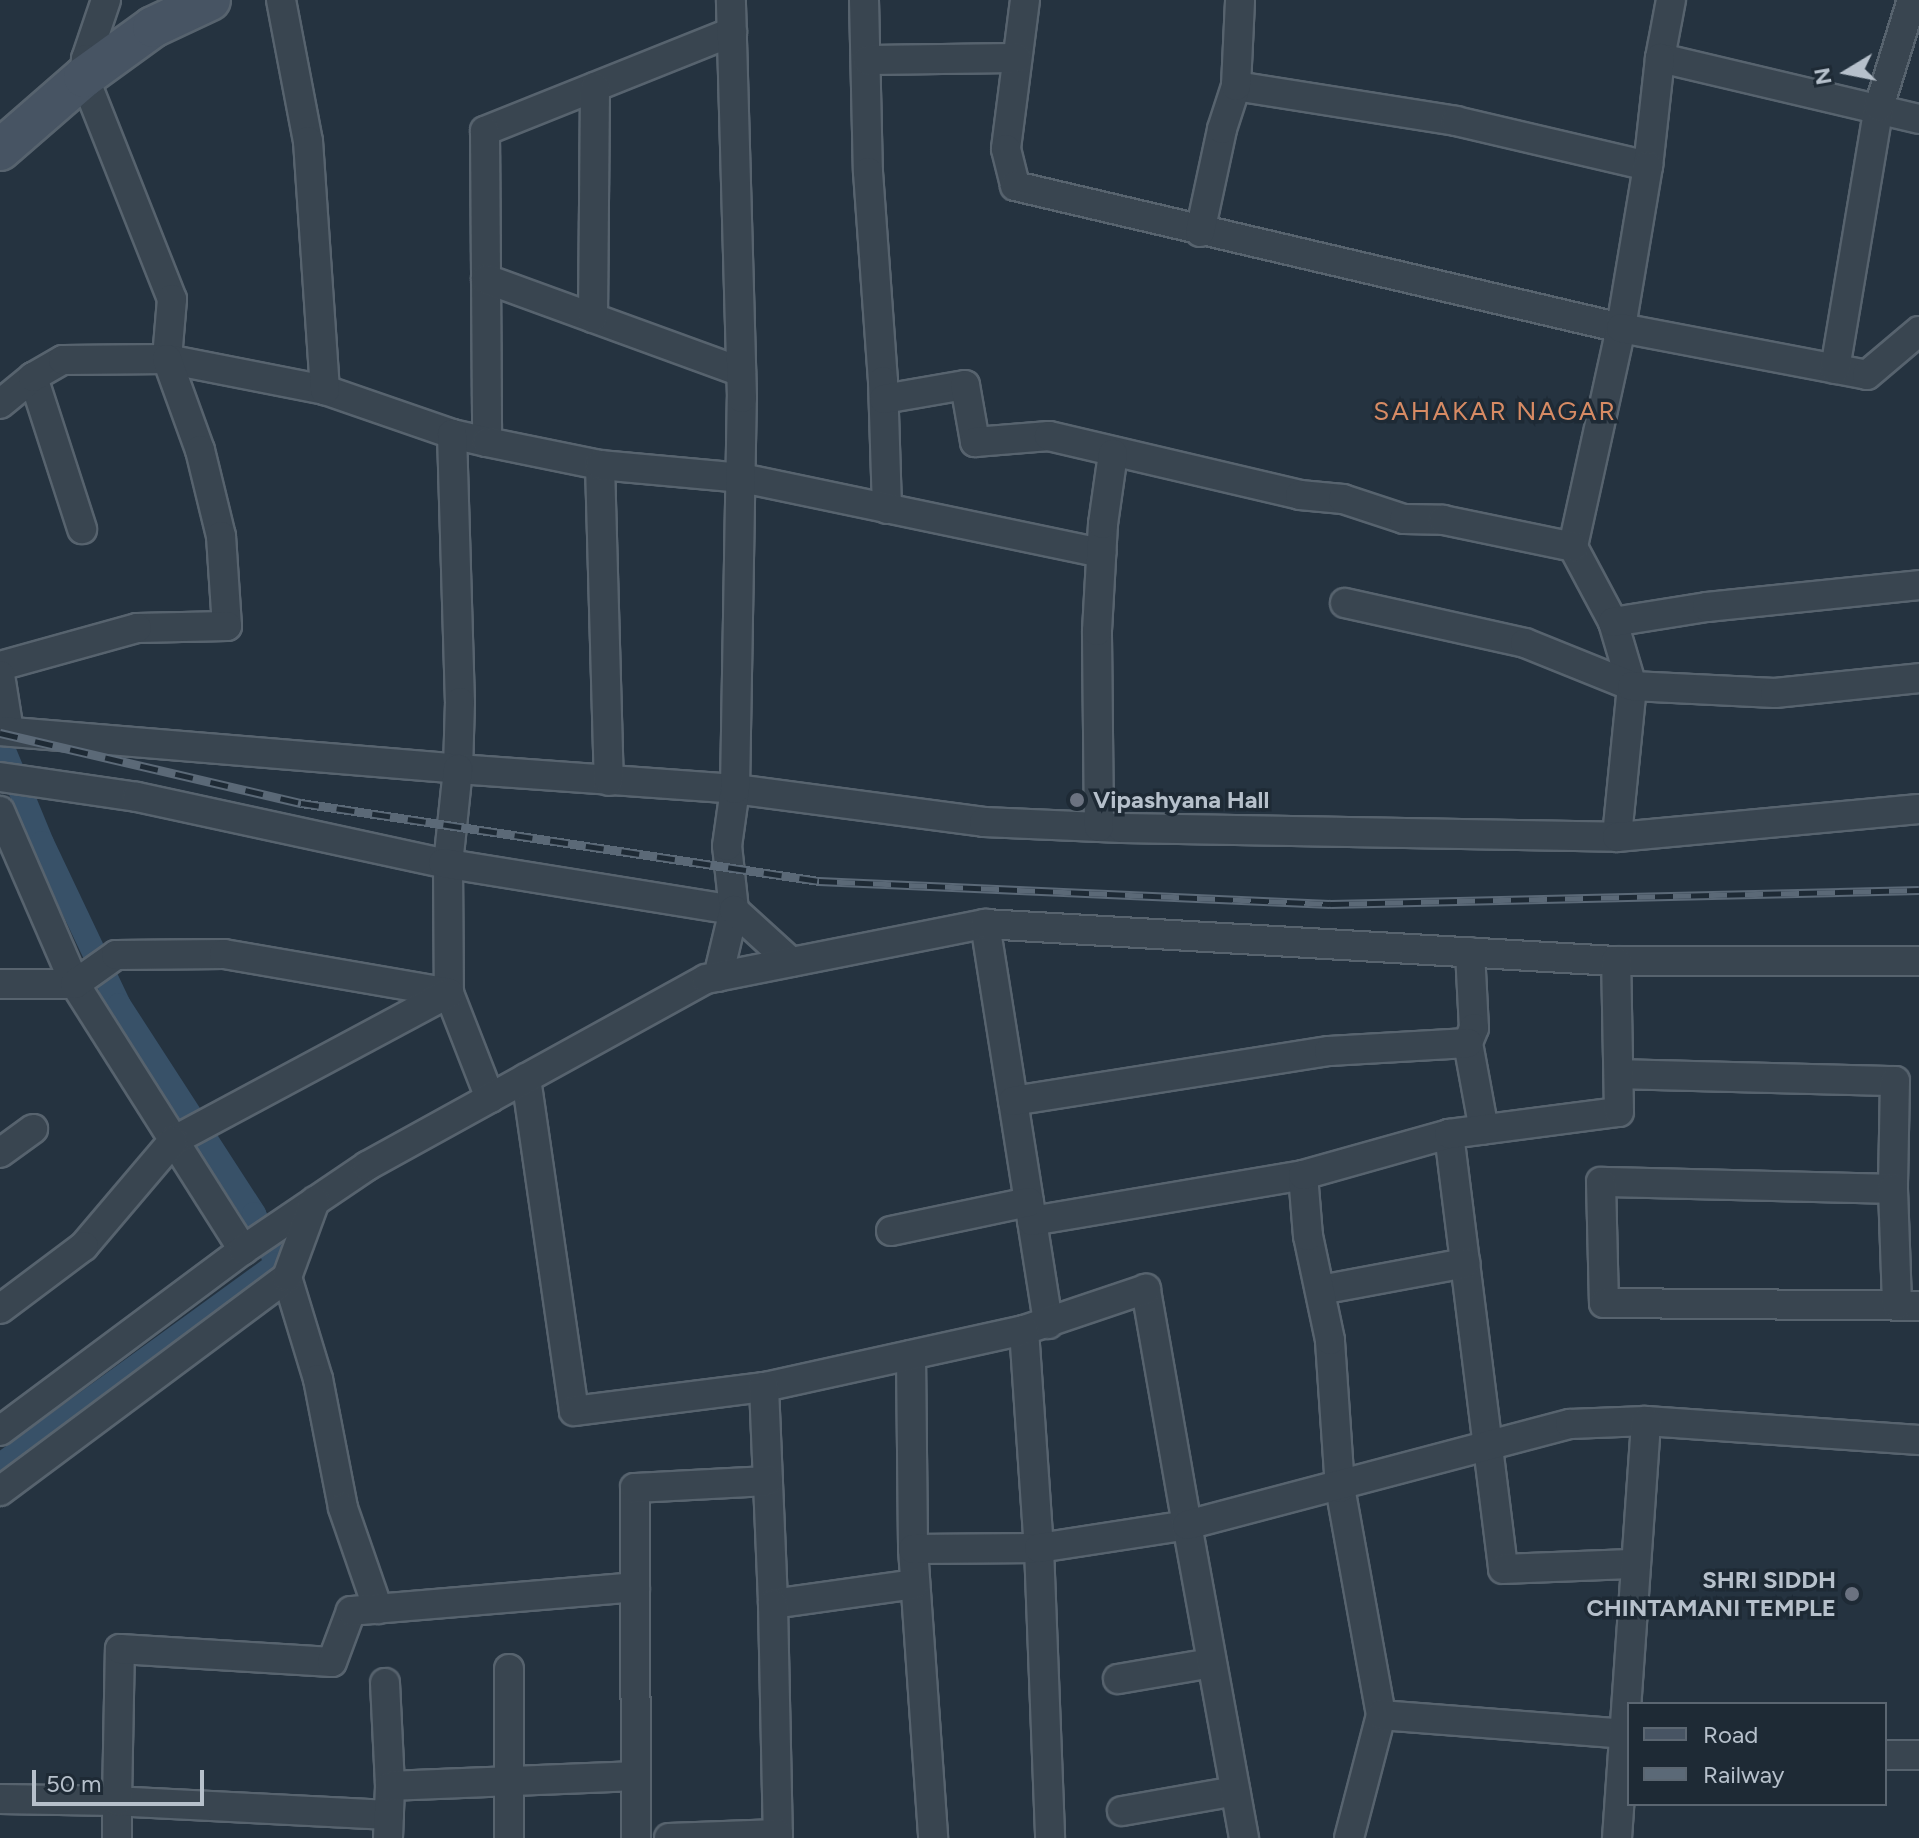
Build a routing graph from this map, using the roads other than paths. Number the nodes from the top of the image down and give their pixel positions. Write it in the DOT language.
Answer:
graph roads {
  1 [pos="106,0"];
  2 [pos="210,0"];
  3 [pos="281,0"];
  4 [pos="731,0"];
  5 [pos="864,0"];
  6 [pos="1025,0"];
  7 [pos="1240,0"];
  8 [pos="1671,0"];
  9 [pos="1912,0"];
  10 [pos="732,32"];
  11 [pos="1017,58"];
  12 [pos="1660,58"];
  13 [pos="867,60"];
  14 [pos="84,77"];
  15 [pos="1236,86"];
  16 [pos="595,87"];
  17 [pos="1879,107"];
  18 [pos="1919,119"];
  19 [pos="4,142"];
  20 [pos="1648,166"];
  21 [pos="1200,232"];
  22 [pos="486,279"];
  23 [pos="593,318"];
  24 [pos="1621,328"];
  25 [pos="1919,331"];
  26 [pos="167,359"];
  27 [pos="1835,369"];
  28 [pos="741,372"];
  29 [pos="33,377"];
  30 [pos="325,390"];
  31 [pos="884,399"];
  32 [pos="0,404"];
  33 [pos="452,434"];
  34 [pos="487,442"];
  35 [pos="1113,454"];
  36 [pos="600,465"];
  37 [pos="742,478"];
  38 [pos="887,509"];
  39 [pos="82,529"];
  40 [pos="1573,547"];
  41 [pos="1101,553"];
  42 [pos="1919,585"];
  43 [pos="1345,603"];
  44 [pos="1613,622"];
  45 [pos="0,666"];
  46 [pos="0,675"];
  47 [pos="1919,678"];
  48 [pos="1632,686"];
  49 [pos="4,731"];
  50 [pos="458,769"];
  51 [pos="0,777"];
  52 [pos="609,781"];
  53 [pos="735,789"];
  54 [pos="1919,809"];
  55 [pos="0,811"];
  56 [pos="1099,827"];
  57 [pos="1617,837"];
  58 [pos="448,864"];
  59 [pos="734,910"];
  60 [pos="985,924"];
  61 [pos="1470,952"];
  62 [pos="1616,961"];
  63 [pos="1919,961"];
  64 [pos="791,962"];
  65 [pos="718,977"];
  66 [pos="0,984"];
  67 [pos="75,984"];
  68 [pos="449,993"];
  69 [pos="1468,1043"];
  70 [pos="1619,1074"];
  71 [pos="526,1078"];
  72 [pos="1907,1081"];
  73 [pos="490,1098"];
  74 [pos="1013,1101"];
  75 [pos="33,1129"];
  76 [pos="1484,1130"];
  77 [pos="1449,1134"];
  78 [pos="173,1141"];
  79 [pos="0,1153"];
  80 [pos="1303,1175"];
  81 [pos="1893,1189"];
  82 [pos="315,1201"];
  83 [pos="1030,1212"];
  84 [pos="891,1231"];
  85 [pos="243,1250"];
  86 [pos="1465,1263"];
  87 [pos="287,1277"];
  88 [pos="1321,1290"];
  89 [pos="1908,1305"];
  90 [pos="0,1309"];
  91 [pos="1036,1327"];
  92 [pos="911,1355"];
  93 [pos="764,1387"];
  94 [pos="1646,1421"];
  95 [pos="0,1431"];
  96 [pos="1919,1440"];
  97 [pos="1488,1446"];
  98 [pos="768,1481"];
  99 [pos="1340,1488"];
  100 [pos="0,1491"];
  101 [pos="1187,1525"];
  102 [pos="1039,1548"];
  103 [pos="913,1549"];
  104 [pos="1636,1564"];
  105 [pos="915,1584"];
  106 [pos="635,1587"];
  107 [pos="773,1604"];
  108 [pos="378,1609"];
  109 [pos="1212,1663"];
  110 [pos="509,1669"];
  111 [pos="1118,1679"];
  112 [pos="385,1683"];
  113 [pos="1629,1702"];
  114 [pos="1381,1715"];
  115 [pos="1627,1734"];
  116 [pos="1887,1755"];
  117 [pos="1919,1755"];
  118 [pos="636,1776"];
  119 [pos="509,1781"];
  120 [pos="390,1786"];
  121 [pos="1235,1791"];
  122 [pos="0,1799"];
  123 [pos="117,1801"];
  124 [pos="1122,1811"];
  125 [pos="389,1827"];
  126 [pos="778,1836"];
  127 [pos="117,1838"];
  128 [pos="509,1838"];
  129 [pos="636,1838"];
  130 [pos="669,1838"];
  131 [pos="933,1838"];
  132 [pos="1050,1838"];
  133 [pos="1244,1838"];
  134 [pos="1349,1838"];
  135 [pos="1617,1838"];
  1 -- 14 [label="street"];
  2 -- 14 [label="street"];
  3 -- 30 [label="street"];
  4 -- 10 [label="street"];
  5 -- 13 [label="street"];
  6 -- 11 [label="street"];
  7 -- 15 [label="street"];
  8 -- 12 [label="street"];
  9 -- 17 [label="street"];
  10 -- 16 [label="street"];
  10 -- 28 [label="street"];
  11 -- 13 [label="street"];
  11 -- 21 [label="street"];
  12 -- 17 [label="street"];
  12 -- 20 [label="street"];
  13 -- 31 [label="street"];
  14 -- 19 [label="street"];
  14 -- 26 [label="street"];
  15 -- 20 [label="street"];
  15 -- 21 [label="street"];
  16 -- 22 [label="street"];
  16 -- 23 [label="street"];
  17 -- 18 [label="street"];
  17 -- 27 [label="street"];
  20 -- 24 [label="street"];
  21 -- 24 [label="street"];
  22 -- 23 [label="street"];
  22 -- 34 [label="street"];
  23 -- 28 [label="street"];
  24 -- 27 [label="street"];
  24 -- 40 [label="street"];
  25 -- 27 [label="street"];
  26 -- 29 [label="street"];
  26 -- 30 [label="street"];
  26 -- 45 [label="street"];
  28 -- 37 [label="street"];
  29 -- 32 [label="street"];
  29 -- 39 [label="street"];
  30 -- 33 [label="street"];
  31 -- 35 [label="street"];
  31 -- 38 [label="street"];
  33 -- 34 [label="street"];
  33 -- 50 [label="street"];
  34 -- 36 [label="street"];
  35 -- 40 [label="street"];
  35 -- 41 [label="street"];
  36 -- 37 [label="street"];
  36 -- 52 [label="street"];
  37 -- 38 [label="street"];
  37 -- 53 [label="street"];
  38 -- 41 [label="street"];
  40 -- 44 [label="street"];
  41 -- 56 [label="street"];
  42 -- 44 [label="street"];
  43 -- 48 [label="street"];
  44 -- 48 [label="street"];
  46 -- 49 [label="street"];
  47 -- 48 [label="street"];
  48 -- 57 [label="street"];
  49 -- 50 [label="street"];
  50 -- 52 [label="street"];
  50 -- 58 [label="street"];
  51 -- 58 [label="street"];
  52 -- 53 [label="street"];
  53 -- 56 [label="street"];
  53 -- 59 [label="street"];
  54 -- 57 [label="street"];
  55 -- 67 [label="street"];
  56 -- 57 [label="street"];
  58 -- 59 [label="street"];
  58 -- 68 [label="street"];
  59 -- 64 [label="street"];
  59 -- 65 [label="street"];
  60 -- 61 [label="street"];
  60 -- 64 [label="street"];
  60 -- 74 [label="street"];
  61 -- 62 [label="street"];
  61 -- 69 [label="street"];
  62 -- 63 [label="street"];
  62 -- 70 [label="street"];
  64 -- 65 [label="street"];
  65 -- 71 [label="street"];
  66 -- 67 [label="street"];
  67 -- 68 [label="street"];
  67 -- 78 [label="street"];
  68 -- 73 [label="street"];
  68 -- 78 [label="street"];
  69 -- 74 [label="street"];
  69 -- 76 [label="street"];
  70 -- 72 [label="street"];
  70 -- 76 [label="street"];
  71 -- 73 [label="street"];
  71 -- 93 [label="street"];
  72 -- 81 [label="street"];
  73 -- 82 [label="street"];
  74 -- 83 [label="street"];
  75 -- 79 [label="street"];
  76 -- 77 [label="street"];
  77 -- 80 [label="street"];
  77 -- 86 [label="street"];
  78 -- 85 [label="street"];
  78 -- 90 [label="street"];
  80 -- 83 [label="street"];
  80 -- 88 [label="street"];
  81 -- 89 [label="street"];
  81 -- 89 [label="street"];
  82 -- 85 [label="street"];
  82 -- 87 [label="street"];
  83 -- 84 [label="street"];
  83 -- 91 [label="street"];
  85 -- 95 [label="street"];
  86 -- 88 [label="street"];
  86 -- 97 [label="street"];
  87 -- 100 [label="street"];
  87 -- 108 [label="street"];
  88 -- 99 [label="street"];
  91 -- 92 [label="street"];
  91 -- 101 [label="street"];
  91 -- 102 [label="street"];
  92 -- 93 [label="street"];
  92 -- 103 [label="street"];
  93 -- 98 [label="street"];
  94 -- 96 [label="street"];
  94 -- 97 [label="street"];
  94 -- 104 [label="street"];
  97 -- 99 [label="street"];
  97 -- 104 [label="street"];
  98 -- 106 [label="street"];
  98 -- 107 [label="street"];
  99 -- 101 [label="street"];
  99 -- 114 [label="street"];
  101 -- 102 [label="street"];
  101 -- 109 [label="street"];
  102 -- 103 [label="street"];
  102 -- 132 [label="street"];
  103 -- 105 [label="street"];
  104 -- 113 [label="street"];
  105 -- 107 [label="street"];
  105 -- 131 [label="street"];
  106 -- 108 [label="street"];
  106 -- 118 [label="street"];
  107 -- 126 [label="street"];
  108 -- 123 [label="street"];
  109 -- 111 [label="street"];
  109 -- 121 [label="street"];
  110 -- 119 [label="street"];
  112 -- 120 [label="street"];
  114 -- 115 [label="street"];
  114 -- 134 [label="street"];
  115 -- 135 [label="street"];
  116 -- 117 [label="street"];
  118 -- 119 [label="street"];
  118 -- 129 [label="street"];
  119 -- 120 [label="street"];
  119 -- 128 [label="street"];
  120 -- 125 [label="street"];
  121 -- 124 [label="street"];
  121 -- 133 [label="street"];
  122 -- 123 [label="street"];
  123 -- 125 [label="street"];
  123 -- 127 [label="street"];
  126 -- 130 [label="street"];
}
